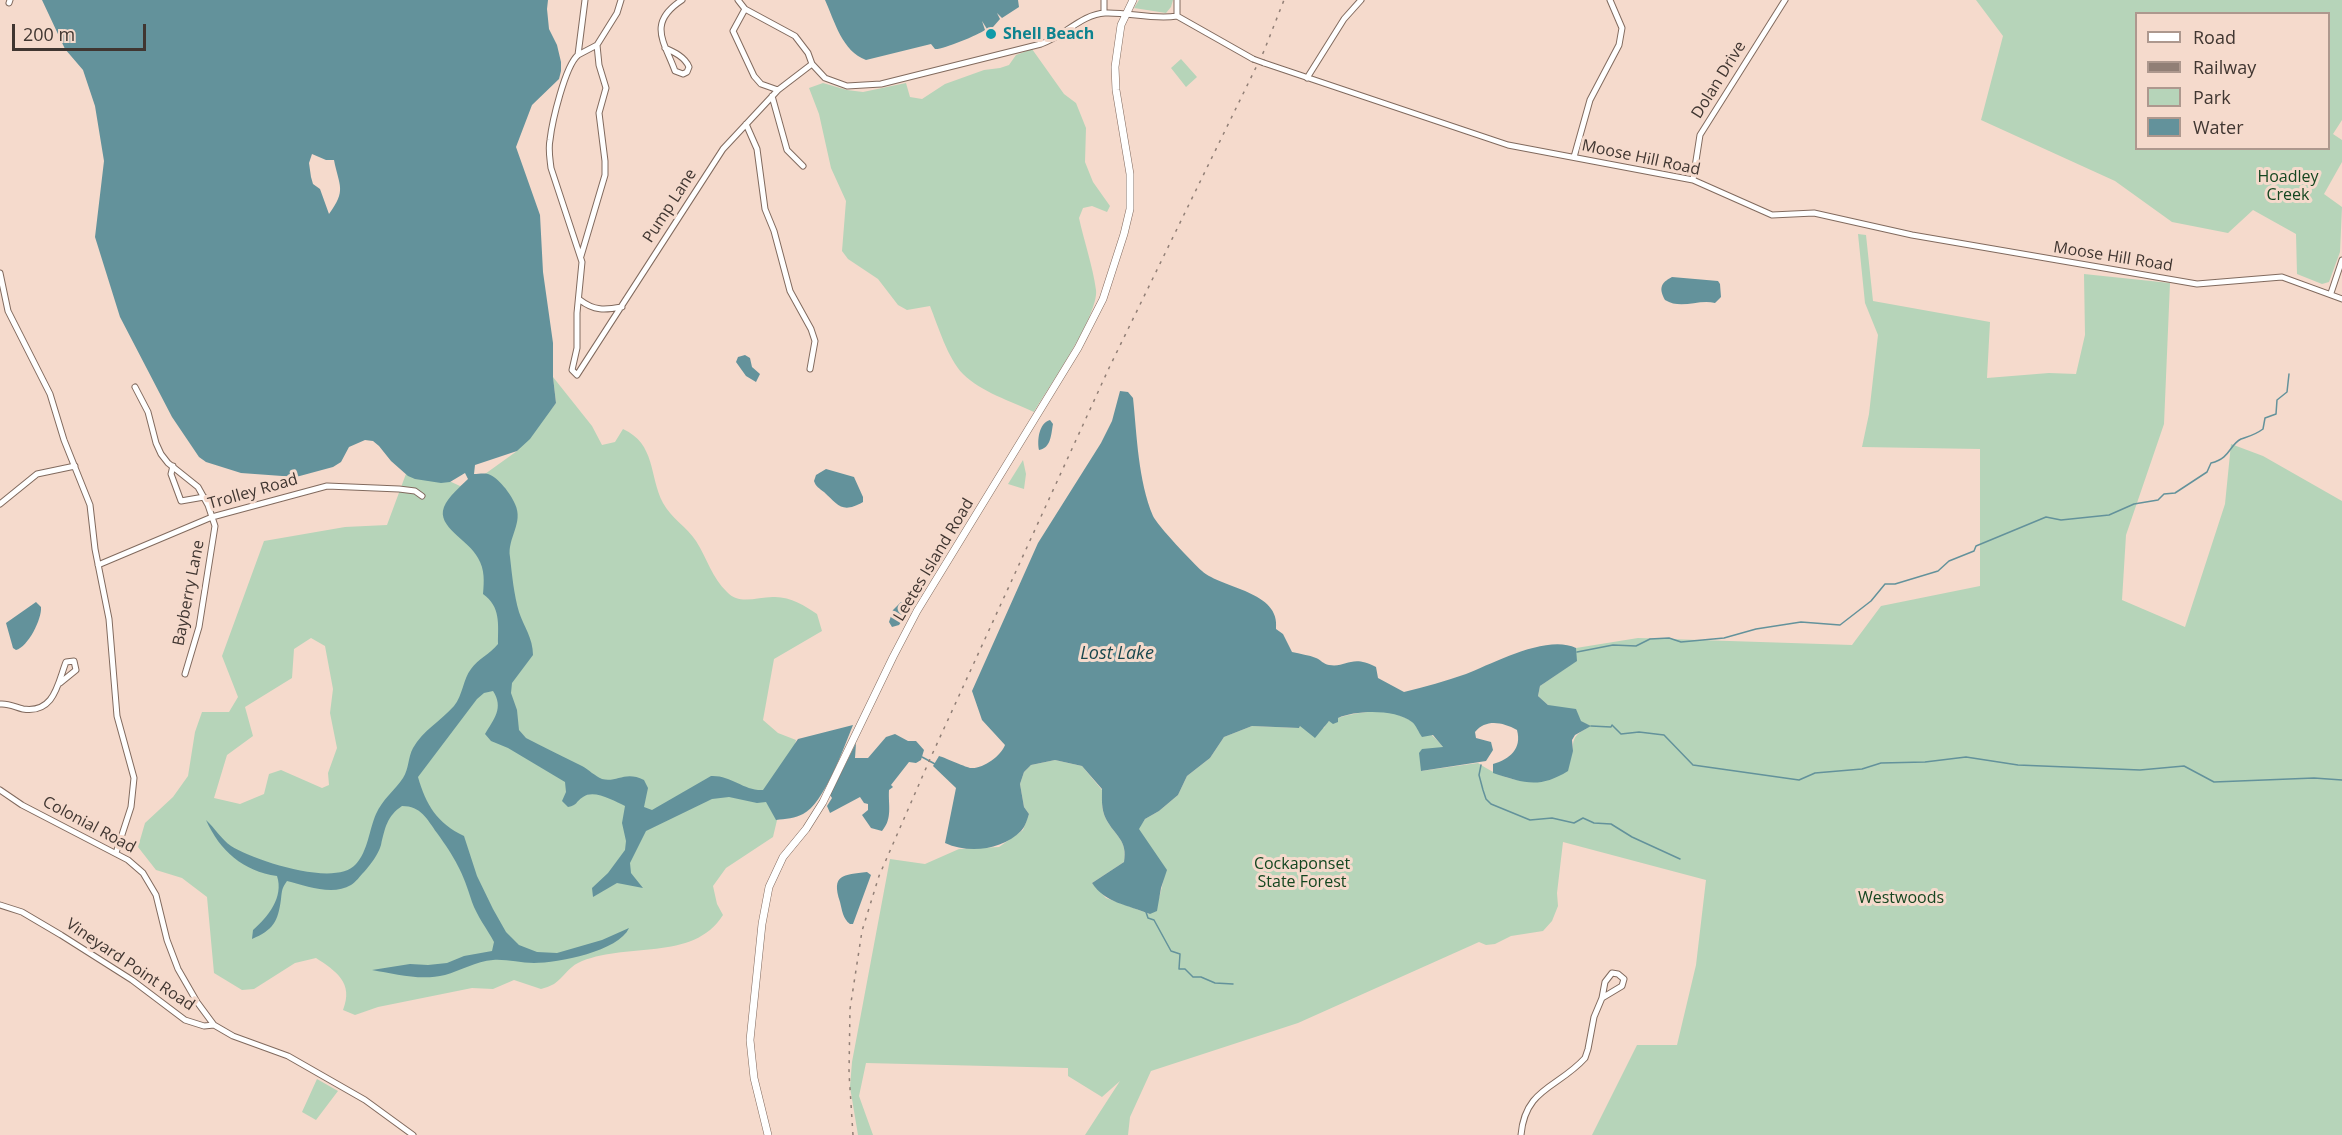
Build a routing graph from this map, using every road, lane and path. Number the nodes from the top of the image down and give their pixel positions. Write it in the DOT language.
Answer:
graph roads {
  1 [pos="585,0"];
  2 [pos="621,0"];
  3 [pos="682,0"];
  4 [pos="738,0"];
  5 [pos="1104,0"];
  6 [pos="1133,0"];
  7 [pos="1178,0"];
  8 [pos="1361,0"];
  9 [pos="1610,0"];
  10 [pos="1785,0"];
  11 [pos="745,9"];
  12 [pos="1104,13"];
  13 [pos="1125,15"];
  14 [pos="1176,16"];
  15 [pos="597,45"];
  16 [pos="665,48"];
  17 [pos="578,55"];
  18 [pos="812,64"];
  19 [pos="1307,78"];
  20 [pos="778,90"];
  21 [pos="772,96"];
  22 [pos="746,124"];
  23 [pos="1574,157"];
  24 [pos="803,166"];
  25 [pos="1693,180"];
  26 [pos="581,257"];
  27 [pos="2342,260"];
  28 [pos="0,273"];
  29 [pos="2331,293"];
  30 [pos="2,297"];
  31 [pos="2342,299"];
  32 [pos="580,300"];
  33 [pos="622,307"];
  34 [pos="810,369"];
  35 [pos="135,387"];
  36 [pos="75,466"];
  37 [pos="173,466"];
  38 [pos="422,496"];
  39 [pos="204,497"];
  40 [pos="0,504"];
  41 [pos="212,517"];
  42 [pos="98,565"];
  43 [pos="185,674"];
  44 [pos="60,683"];
  45 [pos="0,704"];
  46 [pos="0,790"];
  47 [pos="116,853"];
  48 [pos="0,905"];
  49 [pos="1602,998"];
  50 [pos="214,1024"];
  51 [pos="412,1135"];
  52 [pos="768,1135"];
  53 [pos="1521,1135"];
  1 -- 17 [label="street"];
  2 -- 15 [label="street"];
  3 -- 16 [label="street"];
  4 -- 11 [label="street"];
  5 -- 12 [label="street"];
  6 -- 13 [label="main road, Leetes Island Road"];
  7 -- 14 [label="street"];
  8 -- 19 [label="street"];
  9 -- 23 [label="street"];
  10 -- 25 [label="street, Dolan Drive"];
  11 -- 18 [label="street"];
  11 -- 20 [label="street"];
  12 -- 13 [label="street, Moose Hill Road"];
  12 -- 18 [label="street"];
  13 -- 14 [label="street, Moose Hill Road"];
  13 -- 52 [label="main road, Leetes Island Road"];
  14 -- 19 [label="street, Moose Hill Road, bridge"];
  15 -- 17 [label="street"];
  15 -- 26 [label="street"];
  16 -- 16 [label="street"];
  17 -- 26 [label="street"];
  18 -- 20 [label="street, Pump Lane"];
  19 -- 23 [label="street, Moose Hill Road"];
  20 -- 21 [label="street, Pump Lane"];
  21 -- 22 [label="street, Pump Lane"];
  21 -- 24 [label="street"];
  22 -- 33 [label="street, Pump Lane"];
  22 -- 34 [label="street"];
  23 -- 25 [label="street, Moose Hill Road"];
  25 -- 29 [label="street, Moose Hill Road"];
  26 -- 32 [label="street"];
  27 -- 29 [label="street"];
  28 -- 30 [label="street"];
  29 -- 31 [label="street, Moose Hill Road"];
  30 -- 36 [label="street"];
  32 -- 33 [label="street"];
  32 -- 33 [label="street, Pump Lane"];
  35 -- 37 [label="street"];
  36 -- 40 [label="street"];
  36 -- 42 [label="street"];
  37 -- 39 [label="street"];
  37 -- 39 [label="street"];
  38 -- 41 [label="street, Trolley Road"];
  39 -- 41 [label="street"];
  41 -- 42 [label="street, Trolley Road"];
  41 -- 43 [label="street, Bayberry Lane"];
  42 -- 47 [label="street"];
  44 -- 45 [label="street"];
  46 -- 47 [label="street, Colonial Road"];
  47 -- 50 [label="street, Colonial Road"];
  48 -- 50 [label="street, Vineyard Point Road"];
  49 -- 49 [label="street"];
  49 -- 53 [label="street"];
  50 -- 51 [label="street"];
}
